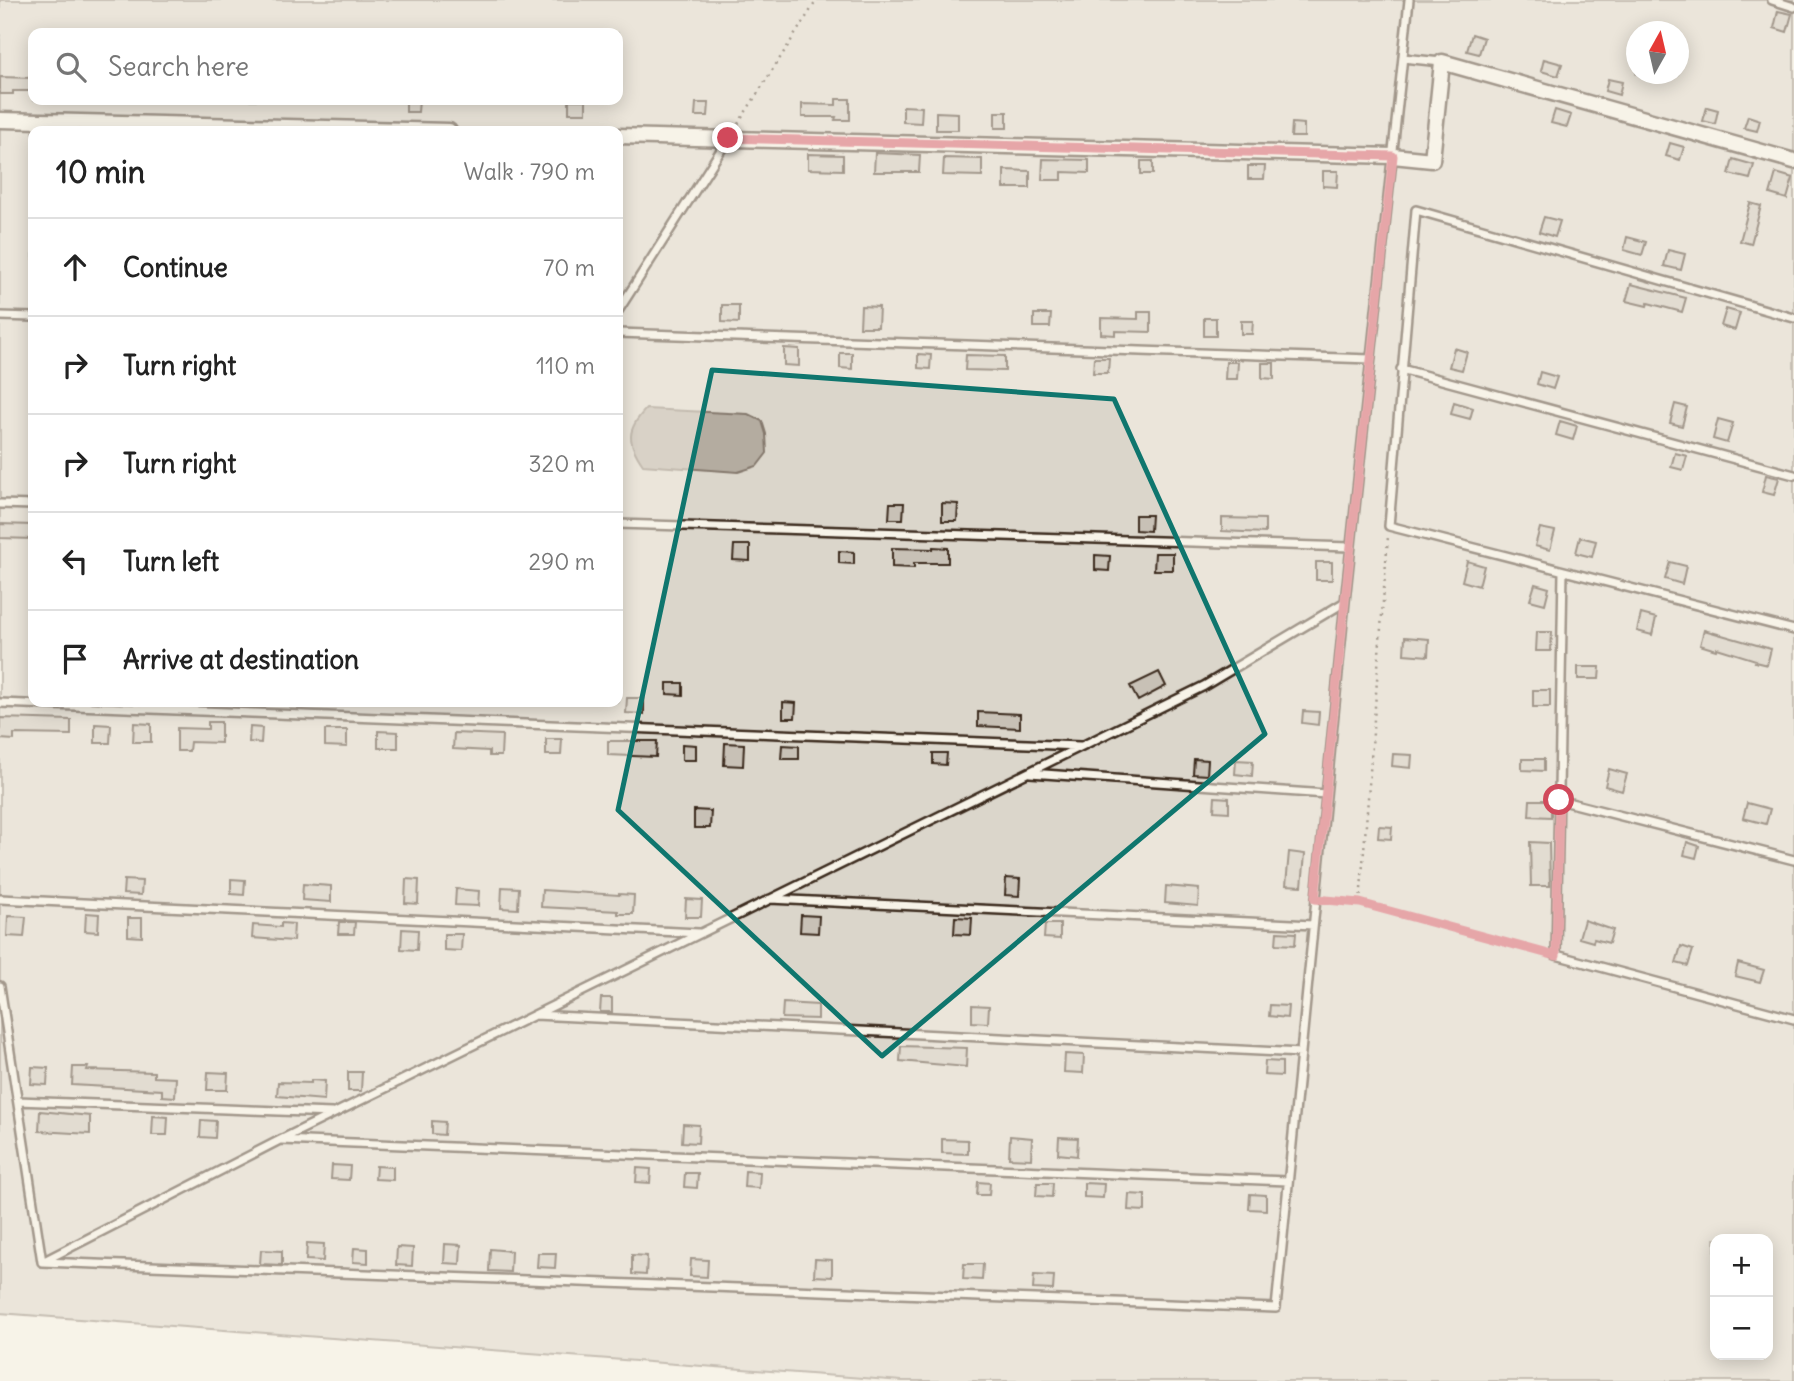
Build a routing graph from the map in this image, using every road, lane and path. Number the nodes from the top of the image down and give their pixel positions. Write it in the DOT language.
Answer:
graph roads {
  1 [pos="817,0"];
  2 [pos="1409,0"];
  3 [pos="1772,0"];
  4 [pos="1794,7"];
  5 [pos="1404,58"];
  6 [pos="1442,62"];
  7 [pos="0,120"];
  8 [pos="245,126"];
  9 [pos="623,136"];
  10 [pos="728,138"];
  11 [pos="1393,156"];
  12 [pos="1794,162"];
  13 [pos="623,303"];
  14 [pos="0,316"];
  15 [pos="28,317"];
  16 [pos="1794,318"];
  17 [pos="623,333"];
  18 [pos="1371,359"];
  19 [pos="1401,369"];
  20 [pos="1794,475"];
  21 [pos="0,504"];
  22 [pos="28,505"];
  23 [pos="623,524"];
  24 [pos="1389,526"];
  25 [pos="1350,547"];
  26 [pos="1563,571"];
  27 [pos="1345,601"];
  28 [pos="1794,630"];
  29 [pos="0,703"];
  30 [pos="28,704"];
  31 [pos="101,707"];
  32 [pos="1082,746"];
  33 [pos="1028,773"];
  34 [pos="1326,794"];
  35 [pos="1559,800"];
  36 [pos="1794,860"];
  37 [pos="0,899"];
  38 [pos="770,899"];
  39 [pos="1315,899"];
  40 [pos="1360,903"];
  41 [pos="1313,925"];
  42 [pos="702,933"];
  43 [pos="1556,956"];
  44 [pos="0,986"];
  45 [pos="534,1015"];
  46 [pos="1794,1019"];
  47 [pos="1301,1053"];
  48 [pos="18,1101"];
  49 [pos="335,1113"];
  50 [pos="280,1140"];
  51 [pos="1288,1181"];
  52 [pos="42,1262"];
  1 -- 10 [label="path"];
  2 -- 5 [label="lane"];
  3 -- 4 [label="lane"];
  5 -- 6 [label="lane"];
  5 -- 11 [label="lane"];
  6 -- 11 [label="street"];
  6 -- 12 [label="street"];
  7 -- 8 [label="street"];
  9 -- 10 [label="street"];
  10 -- 11 [label="street"];
  10 -- 13 [label="lane"];
  11 -- 18 [label="lane"];
  14 -- 15 [label="lane"];
  16 -- 19 [label="lane"];
  17 -- 18 [label="lane"];
  18 -- 25 [label="lane"];
  19 -- 20 [label="lane"];
  19 -- 24 [label="lane"];
  21 -- 22 [label="lane"];
  23 -- 25 [label="lane"];
  24 -- 26 [label="lane"];
  24 -- 40 [label="path"];
  25 -- 27 [label="lane"];
  26 -- 28 [label="lane"];
  26 -- 35 [label="lane"];
  27 -- 32 [label="lane"];
  27 -- 34 [label="lane"];
  29 -- 30 [label="lane"];
  31 -- 32 [label="lane"];
  32 -- 33 [label="lane"];
  33 -- 34 [label="lane"];
  33 -- 38 [label="lane"];
  34 -- 39 [label="lane"];
  35 -- 36 [label="lane"];
  35 -- 43 [label="lane"];
  37 -- 42 [label="lane"];
  38 -- 41 [label="lane"];
  38 -- 42 [label="lane"];
  39 -- 40 [label="path"];
  39 -- 41 [label="lane"];
  40 -- 43 [label="path"];
  41 -- 47 [label="lane"];
  42 -- 45 [label="lane"];
  43 -- 46 [label="lane"];
  44 -- 48 [label="lane"];
  45 -- 47 [label="lane"];
  45 -- 49 [label="lane"];
  47 -- 51 [label="lane"];
  48 -- 49 [label="lane"];
  48 -- 52 [label="lane"];
  49 -- 50 [label="lane"];
  50 -- 51 [label="lane"];
  50 -- 52 [label="lane"];
  51 -- 52 [label="lane"];
}
